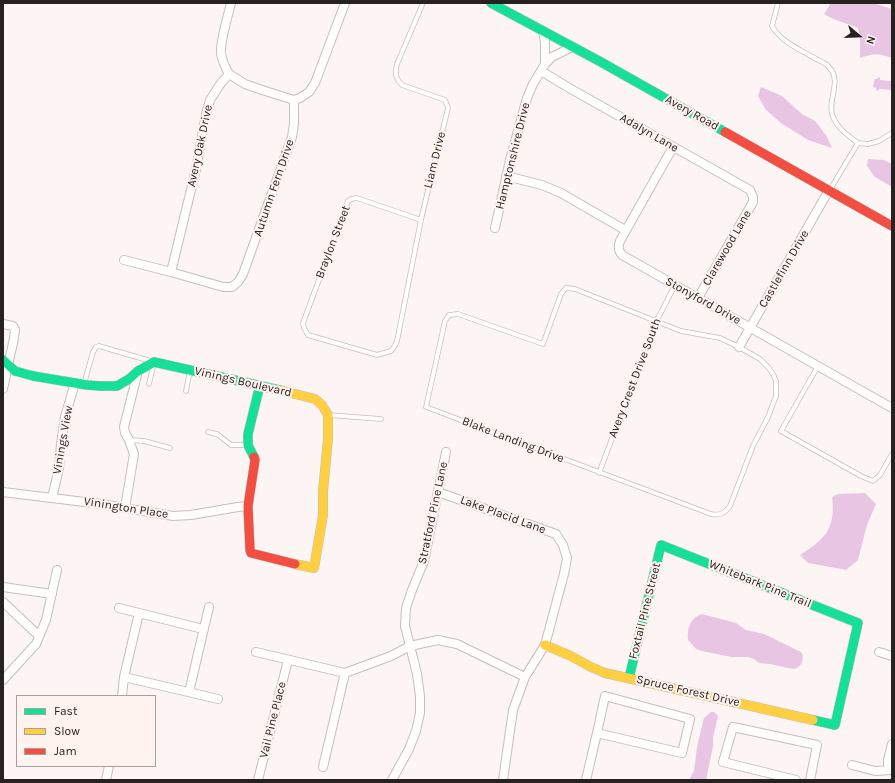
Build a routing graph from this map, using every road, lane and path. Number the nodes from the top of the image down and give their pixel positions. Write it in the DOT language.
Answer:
graph roads {
  1 [pos="231,3"];
  2 [pos="345,3"];
  3 [pos="423,3"];
  4 [pos="491,3"];
  5 [pos="778,3"];
  6 [pos="543,31"];
  7 [pos="572,47"];
  8 [pos="543,67"];
  9 [pos="229,74"];
  10 [pos="294,100"];
  11 [pos="892,133"];
  12 [pos="858,144"];
  13 [pos="673,147"];
  14 [pos="506,176"];
  15 [pos="829,190"];
  16 [pos="753,197"];
  17 [pos="421,220"];
  18 [pos="892,226"];
  19 [pos="495,228"];
  20 [pos="625,230"];
  21 [pos="124,260"];
  22 [pos="171,272"];
  23 [pos="675,285"];
  24 [pos="698,298"];
  25 [pos="656,322"];
  26 [pos="3,324"];
  27 [pos="750,327"];
  28 [pos="739,347"];
  29 [pos="391,351"];
  30 [pos="6,362"];
  31 [pos="154,362"];
  32 [pos="818,366"];
  33 [pos="190,370"];
  34 [pos="138,371"];
  35 [pos="79,384"];
  36 [pos="149,384"];
  37 [pos="260,386"];
  38 [pos="3,388"];
  39 [pos="186,392"];
  40 [pos="892,408"];
  41 [pos="328,415"];
  42 [pos="381,419"];
  43 [pos="208,432"];
  44 [pos="129,440"];
  45 [pos="248,445"];
  46 [pos="170,448"];
  47 [pos="446,452"];
  48 [pos="892,454"];
  49 [pos="599,472"];
  50 [pos="3,492"];
  51 [pos="438,492"];
  52 [pos="52,498"];
  53 [pos="248,506"];
  54 [pos="125,508"];
  55 [pos="661,545"];
  56 [pos="57,570"];
  57 [pos="3,587"];
  58 [pos="52,594"];
  59 [pos="3,602"];
  60 [pos="209,607"];
  61 [pos="119,608"];
  62 [pos="139,613"];
  63 [pos="204,630"];
  64 [pos="39,636"];
  65 [pos="545,644"];
  66 [pos="410,646"];
  67 [pos="256,652"];
  68 [pos="879,652"];
  69 [pos="892,656"];
  70 [pos="288,660"];
  71 [pos="345,673"];
  72 [pos="124,677"];
  73 [pos="525,677"];
  74 [pos="629,678"];
  75 [pos="3,680"];
  76 [pos="189,692"];
  77 [pos="122,695"];
  78 [pos="218,699"];
  79 [pos="835,725"];
  80 [pos="597,733"];
  81 [pos="892,744"];
  82 [pos="852,765"];
  83 [pos="109,767"];
  84 [pos="323,767"];
  85 [pos="890,770"];
  86 [pos="106,780"];
  87 [pos="258,780"];
  88 [pos="392,780"];
  89 [pos="503,780"];
  90 [pos="586,780"];
  91 [pos="796,780"];
  92 [pos="810,780"];
  1 -- 9 [label="street"];
  2 -- 10 [label="street"];
  3 -- 17 [label="lane, Liam Drive"];
  4 -- 6 [label="street, Avery Road"];
  5 -- 12 [label="lane"];
  6 -- 7 [label="street, Avery Road"];
  6 -- 8 [label="street"];
  7 -- 8 [label="street, Hamptonshire Drive"];
  7 -- 15 [label="street, Avery Road"];
  8 -- 13 [label="street, Adalyn Lane"];
  8 -- 14 [label="street, Hamptonshire Drive"];
  9 -- 10 [label="street"];
  9 -- 22 [label="street, Avery Oak Drive"];
  10 -- 22 [label="street, Autumn Fern Drive"];
  11 -- 12 [label="lane"];
  12 -- 15 [label="lane"];
  13 -- 16 [label="street, Adalyn Lane"];
  13 -- 20 [label="street, Stonyford Drive"];
  14 -- 19 [label="street, Hamptonshire Drive"];
  14 -- 20 [label="street"];
  15 -- 18 [label="street, Avery Road"];
  15 -- 27 [label="street, Castlefinn Drive"];
  16 -- 24 [label="street, Clarewood Lane"];
  17 -- 29 [label="lane, Liam Drive"];
  17 -- 29 [label="lane, Braylon Street"];
  20 -- 23 [label="street, Stonyford Drive"];
  21 -- 22 [label="street"];
  23 -- 24 [label="street, Stonyford Drive"];
  23 -- 25 [label="lane, Avery Crest Drive South"];
  24 -- 27 [label="street, Stonyford Drive"];
  25 -- 28 [label="lane"];
  25 -- 49 [label="lane, Avery Crest Drive South"];
  25 -- 49 [label="lane, Blake Landing Drive"];
  26 -- 30 [label="street"];
  27 -- 28 [label="street, Castlefinn Drive"];
  27 -- 32 [label="street, Stonyford Drive"];
  28 -- 49 [label="lane, Blake Landing Drive"];
  30 -- 35 [label="street"];
  30 -- 38 [label="street"];
  31 -- 33 [label="street, Vinings Boulevard"];
  31 -- 34 [label="street"];
  31 -- 35 [label="lane"];
  31 -- 36 [label="lane"];
  32 -- 40 [label="street, Stonyford Drive"];
  32 -- 48 [label="lane"];
  33 -- 37 [label="street, Vinings Boulevard"];
  33 -- 39 [label="lane"];
  34 -- 35 [label="street"];
  34 -- 44 [label="street"];
  35 -- 52 [label="street, Vinings View"];
  37 -- 41 [label="street, Vinings Boulevard"];
  37 -- 45 [label="street"];
  41 -- 42 [label="lane"];
  41 -- 53 [label="street"];
  43 -- 45 [label="lane"];
  44 -- 46 [label="lane"];
  44 -- 54 [label="street"];
  45 -- 53 [label="street"];
  47 -- 51 [label="street, Stratford Pine Lane"];
  50 -- 52 [label="street, Vinington Place"];
  51 -- 65 [label="street, Lake Placid Lane"];
  51 -- 66 [label="street, Stratford Pine Lane"];
  52 -- 54 [label="street, Vinington Place"];
  53 -- 54 [label="street, Vinington Place"];
  55 -- 74 [label="street, Foxtail Pine Street"];
  55 -- 79 [label="street, Whitebark Pine Trail"];
  56 -- 58 [label="street"];
  57 -- 58 [label="street"];
  58 -- 64 [label="street"];
  59 -- 64 [label="street"];
  60 -- 63 [label="street"];
  61 -- 62 [label="street"];
  62 -- 63 [label="street"];
  62 -- 72 [label="street"];
  63 -- 76 [label="street"];
  64 -- 75 [label="street"];
  65 -- 73 [label="street"];
  65 -- 74 [label="street, Spruce Forest Drive"];
  66 -- 71 [label="street"];
  66 -- 73 [label="street"];
  66 -- 88 [label="street, Stratford Pine Lane"];
  67 -- 70 [label="street"];
  68 -- 69 [label="street"];
  70 -- 71 [label="street"];
  70 -- 87 [label="street, Vail Pine Place"];
  71 -- 84 [label="street"];
  72 -- 76 [label="street"];
  72 -- 77 [label="street"];
  73 -- 89 [label="street"];
  74 -- 79 [label="street, Spruce Forest Drive"];
  76 -- 78 [label="street"];
  80 -- 80 [label="street"];
  80 -- 90 [label="street"];
  81 -- 85 [label="street"];
  82 -- 85 [label="street"];
  83 -- 86 [label="street"];
  91 -- 92 [label="street"];
}
